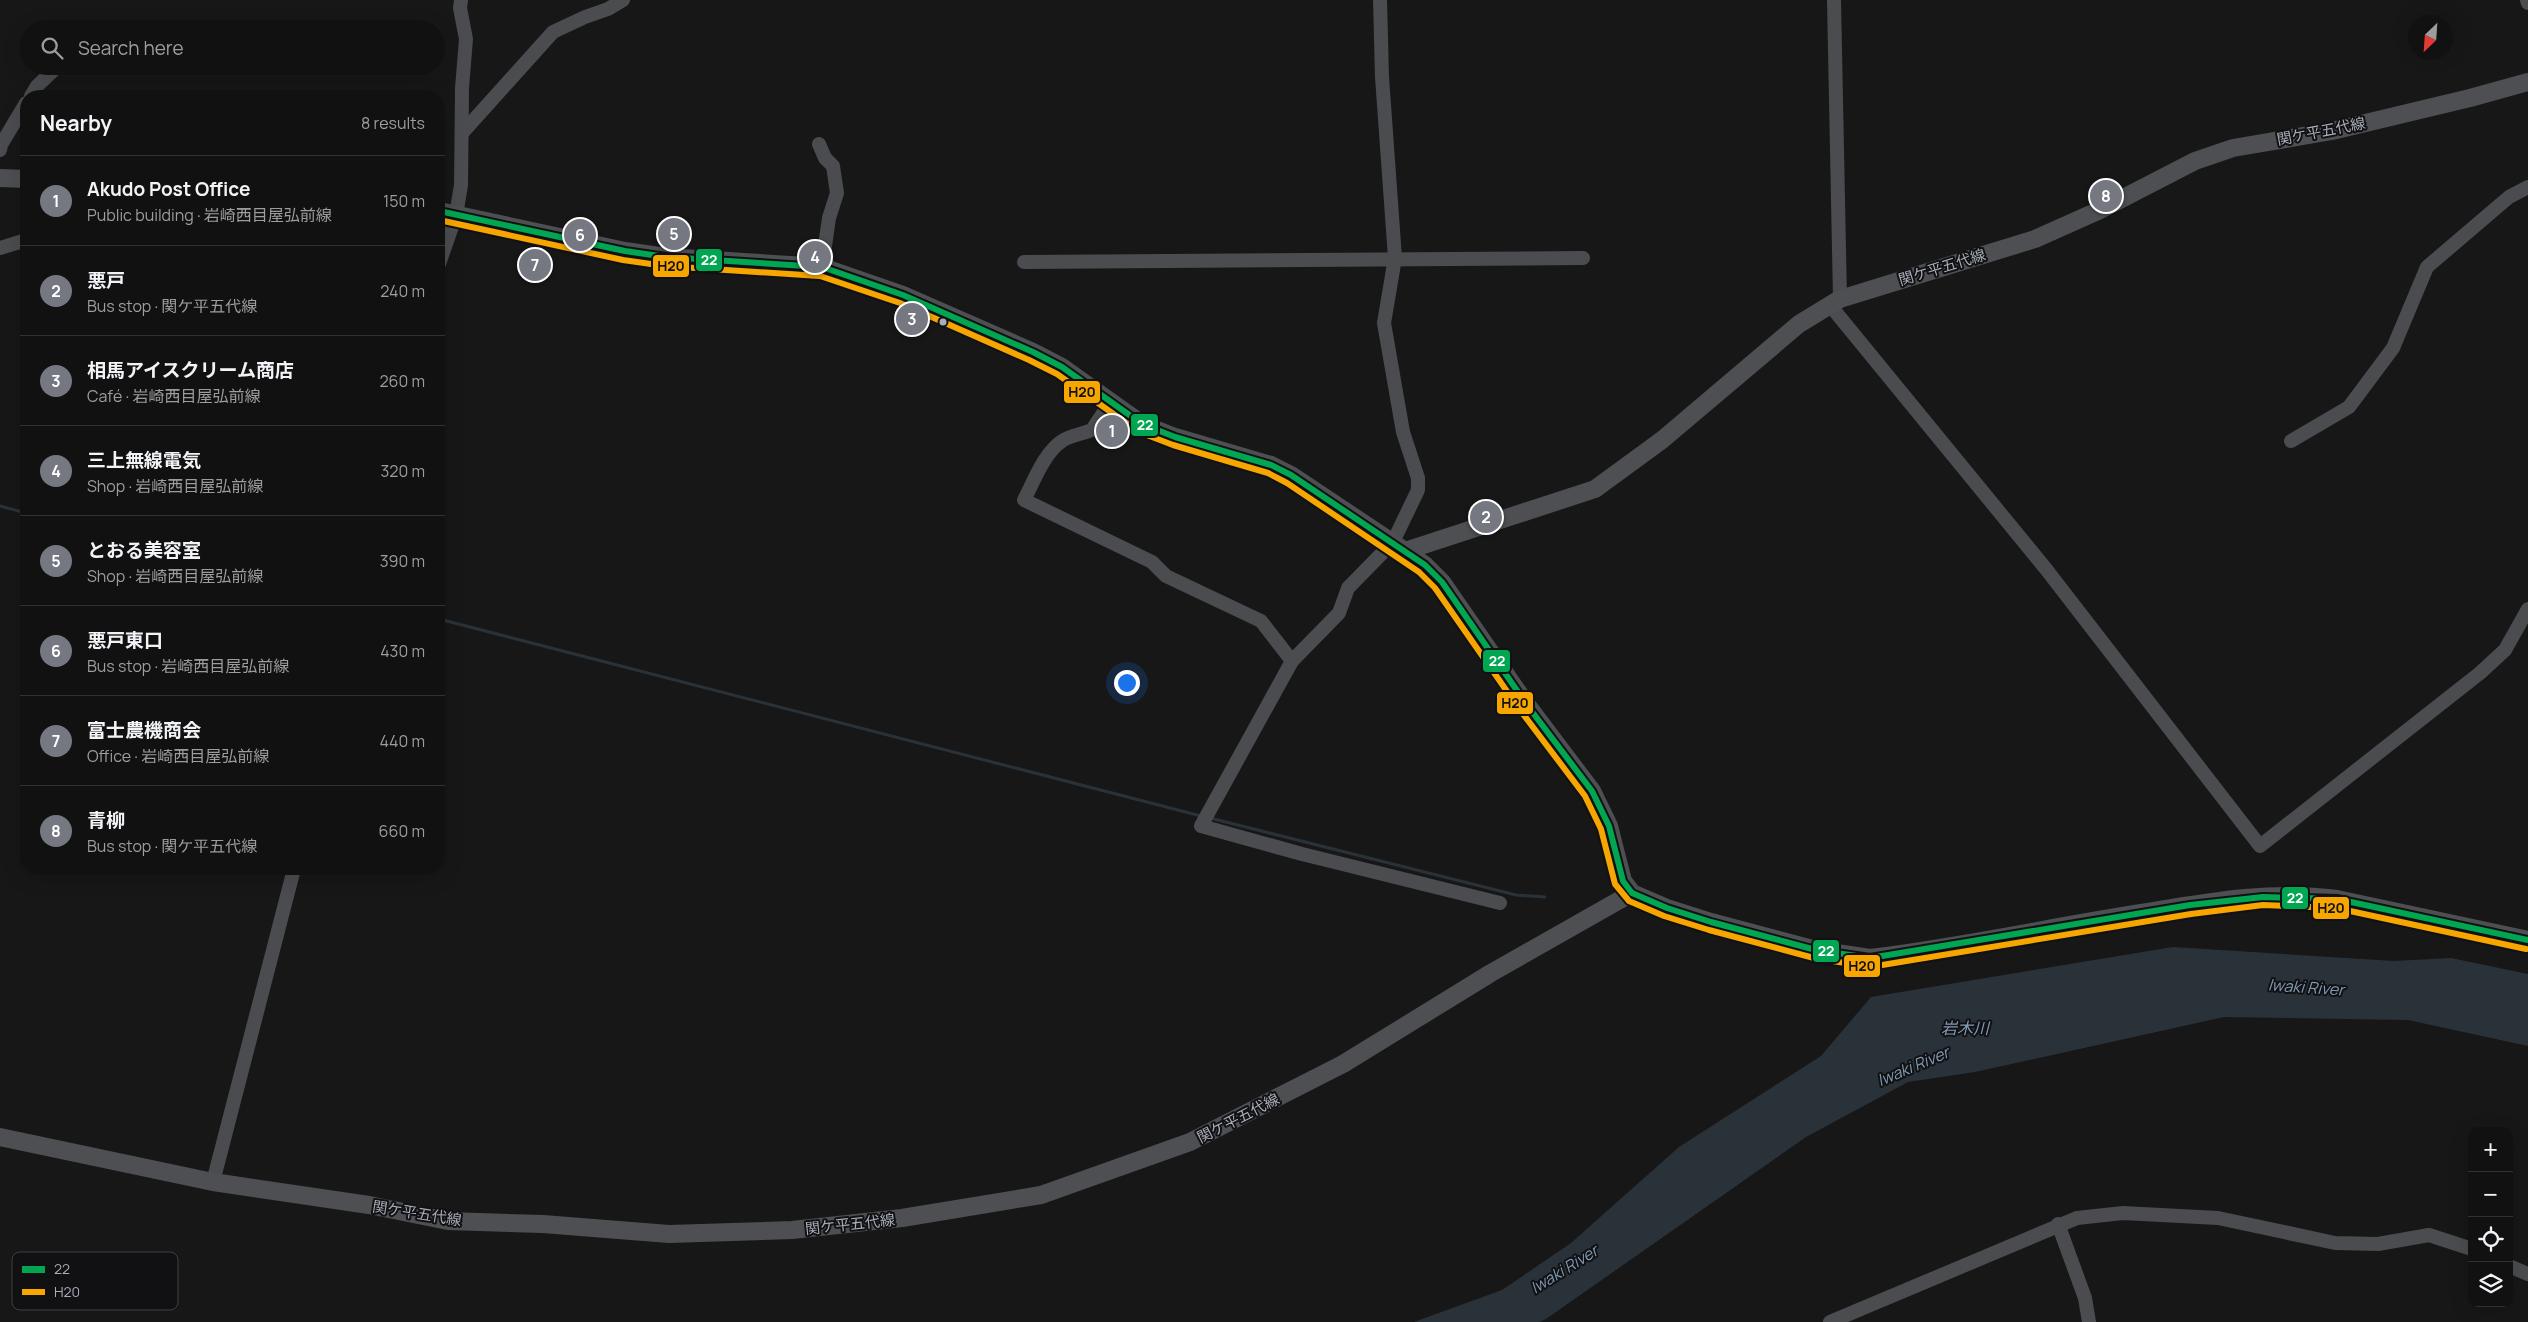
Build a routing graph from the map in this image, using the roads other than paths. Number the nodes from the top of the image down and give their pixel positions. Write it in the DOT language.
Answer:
graph roads {
  1 [pos="461,0"];
  2 [pos="623,0"];
  3 [pos="1380,0"];
  4 [pos="1834,0"];
  5 [pos="49,75"];
  6 [pos="2528,82"];
  7 [pos="35,90"];
  8 [pos="20,113"];
  9 [pos="463,132"];
  10 [pos="819,144"];
  11 [pos="0,150"];
  12 [pos="0,178"];
  13 [pos="20,179"];
  14 [pos="2528,187"];
  15 [pos="447,213"];
  16 [pos="445,226"];
  17 [pos="20,242"];
  18 [pos="0,248"];
  19 [pos="1395,258"];
  20 [pos="1583,258"];
  21 [pos="1024,262"];
  22 [pos="822,267"];
  23 [pos="1834,302"];
  24 [pos="1110,403"];
  25 [pos="2290,441"];
  26 [pos="1399,547"];
  27 [pos="2528,609"];
  28 [pos="1292,661"];
  29 [pos="292,875"];
  30 [pos="1632,893"];
  31 [pos="1500,903"];
  32 [pos="2528,940"];
  33 [pos="0,1137"];
  34 [pos="213,1182"];
  35 [pos="2058,1224"];
  36 [pos="2468,1249"];
  37 [pos="2513,1268"];
  38 [pos="2528,1274"];
  39 [pos="1830,1322"];
  40 [pos="2089,1322"];
  1 -- 9 [label="street"];
  2 -- 9 [label="street"];
  3 -- 19 [label="street"];
  4 -- 23 [label="street"];
  5 -- 7 [label="street"];
  6 -- 23 [label="main road, 関ケ平五代線"];
  8 -- 11 [label="street"];
  9 -- 15 [label="street"];
  10 -- 22 [label="street"];
  12 -- 13 [label="main road"];
  14 -- 25 [label="street"];
  15 -- 16 [label="street"];
  15 -- 22 [label="main road"];
  17 -- 18 [label="street"];
  19 -- 20 [label="street"];
  19 -- 21 [label="street"];
  19 -- 26 [label="street"];
  22 -- 24 [label="main road"];
  23 -- 26 [label="main road, 関ケ平五代線"];
  23 -- 27 [label="street"];
  24 -- 26 [label="main road"];
  24 -- 28 [label="street"];
  26 -- 28 [label="street"];
  26 -- 30 [label="main road"];
  28 -- 31 [label="street"];
  29 -- 34 [label="street"];
  30 -- 32 [label="main road"];
  30 -- 34 [label="main road, 関ケ平五代線"];
  33 -- 34 [label="main road, 関ケ平五代線"];
  35 -- 36 [label="street"];
  35 -- 39 [label="street"];
  35 -- 40 [label="street"];
  37 -- 38 [label="street"];
}
